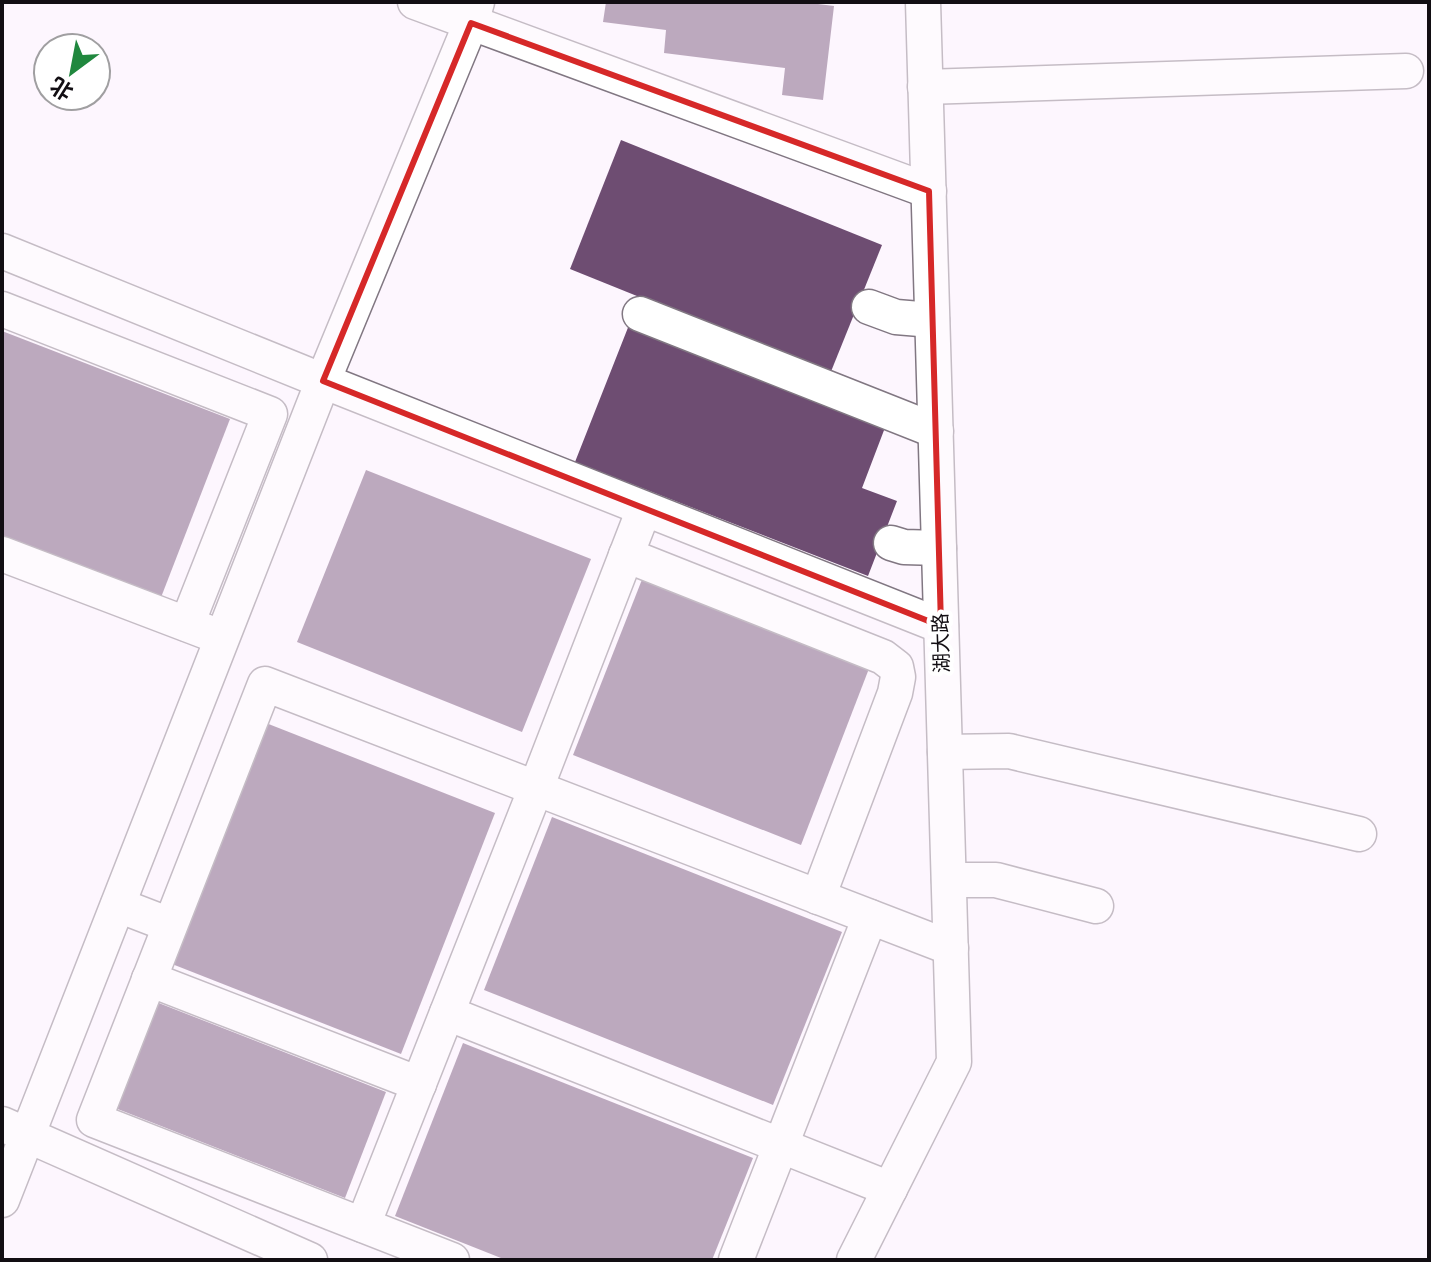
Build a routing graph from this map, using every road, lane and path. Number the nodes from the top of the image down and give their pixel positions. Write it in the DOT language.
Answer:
graph roads {
  1 [pos="415,2"];
  2 [pos="923,2"];
  3 [pos="474,9"];
  4 [pos="1406,71"];
  5 [pos="925,87"];
  6 [pos="929,191"];
  7 [pos="2,251"];
  8 [pos="869,307"];
  9 [pos="2,309"];
  10 [pos="640,314"];
  11 [pos="932,320"];
  12 [pos="323,381"];
  13 [pos="936,431"];
  14 [pos="644,509"];
  15 [pos="891,543"];
  16 [pos="939,548"];
  17 [pos="2,554"];
  18 [pos="626,555"];
  19 [pos="187,624"];
  20 [pos="941,626"];
  21 [pos="222,638"];
  22 [pos="945,752"];
  23 [pos="536,788"];
  24 [pos="1359,834"];
  25 [pos="949,880"];
  26 [pos="818,897"];
  27 [pos="118,905"];
  28 [pos="1096,906"];
  29 [pos="870,917"];
  30 [pos="170,925"];
  31 [pos="951,948"];
  32 [pos="149,979"];
  33 [pos="447,1013"];
  34 [pos="419,1084"];
  35 [pos="15,1129"];
  36 [pos="780,1146"];
  37 [pos="890,1189"];
  38 [pos="2,1200"];
  39 [pos="363,1225"];
  40 [pos="310,1260"];
  41 [pos="452,1260"];
  42 [pos="736,1260"];
  43 [pos="854,1260"];
  1 -- 3 [label="street"];
  2 -- 5 [label="street, 湖大路"];
  3 -- 6 [label="street"];
  3 -- 12 [label="street"];
  4 -- 5 [label="street"];
  5 -- 6 [label="street, 湖大路"];
  6 -- 11 [label="street, 湖大路"];
  7 -- 12 [label="street"];
  8 -- 11 [label="street"];
  9 -- 19 [label="street"];
  10 -- 13 [label="street"];
  11 -- 13 [label="street, 湖大路"];
  12 -- 14 [label="street"];
  12 -- 21 [label="street"];
  13 -- 16 [label="street, 湖大路"];
  14 -- 18 [label="street"];
  14 -- 20 [label="street"];
  15 -- 16 [label="street"];
  16 -- 20 [label="street, 湖大路"];
  17 -- 19 [label="street"];
  18 -- 23 [label="street"];
  18 -- 26 [label="street"];
  19 -- 21 [label="street"];
  20 -- 22 [label="street, 湖大路"];
  21 -- 27 [label="street"];
  22 -- 24 [label="street"];
  22 -- 25 [label="street, 湖大路"];
  23 -- 26 [label="street"];
  23 -- 30 [label="street"];
  23 -- 33 [label="street"];
  25 -- 28 [label="street"];
  25 -- 31 [label="street, 湖大路"];
  26 -- 29 [label="street"];
  27 -- 30 [label="street"];
  27 -- 35 [label="street"];
  29 -- 31 [label="street"];
  29 -- 36 [label="street"];
  30 -- 32 [label="street"];
  31 -- 37 [label="street, 湖大路"];
  32 -- 34 [label="street"];
  32 -- 39 [label="street"];
  33 -- 34 [label="street"];
  33 -- 36 [label="street"];
  34 -- 39 [label="street"];
  35 -- 38 [label="street"];
  35 -- 40 [label="street"];
  36 -- 37 [label="street"];
  36 -- 42 [label="street"];
  37 -- 43 [label="street, 湖大路"];
  39 -- 41 [label="street"];
}
